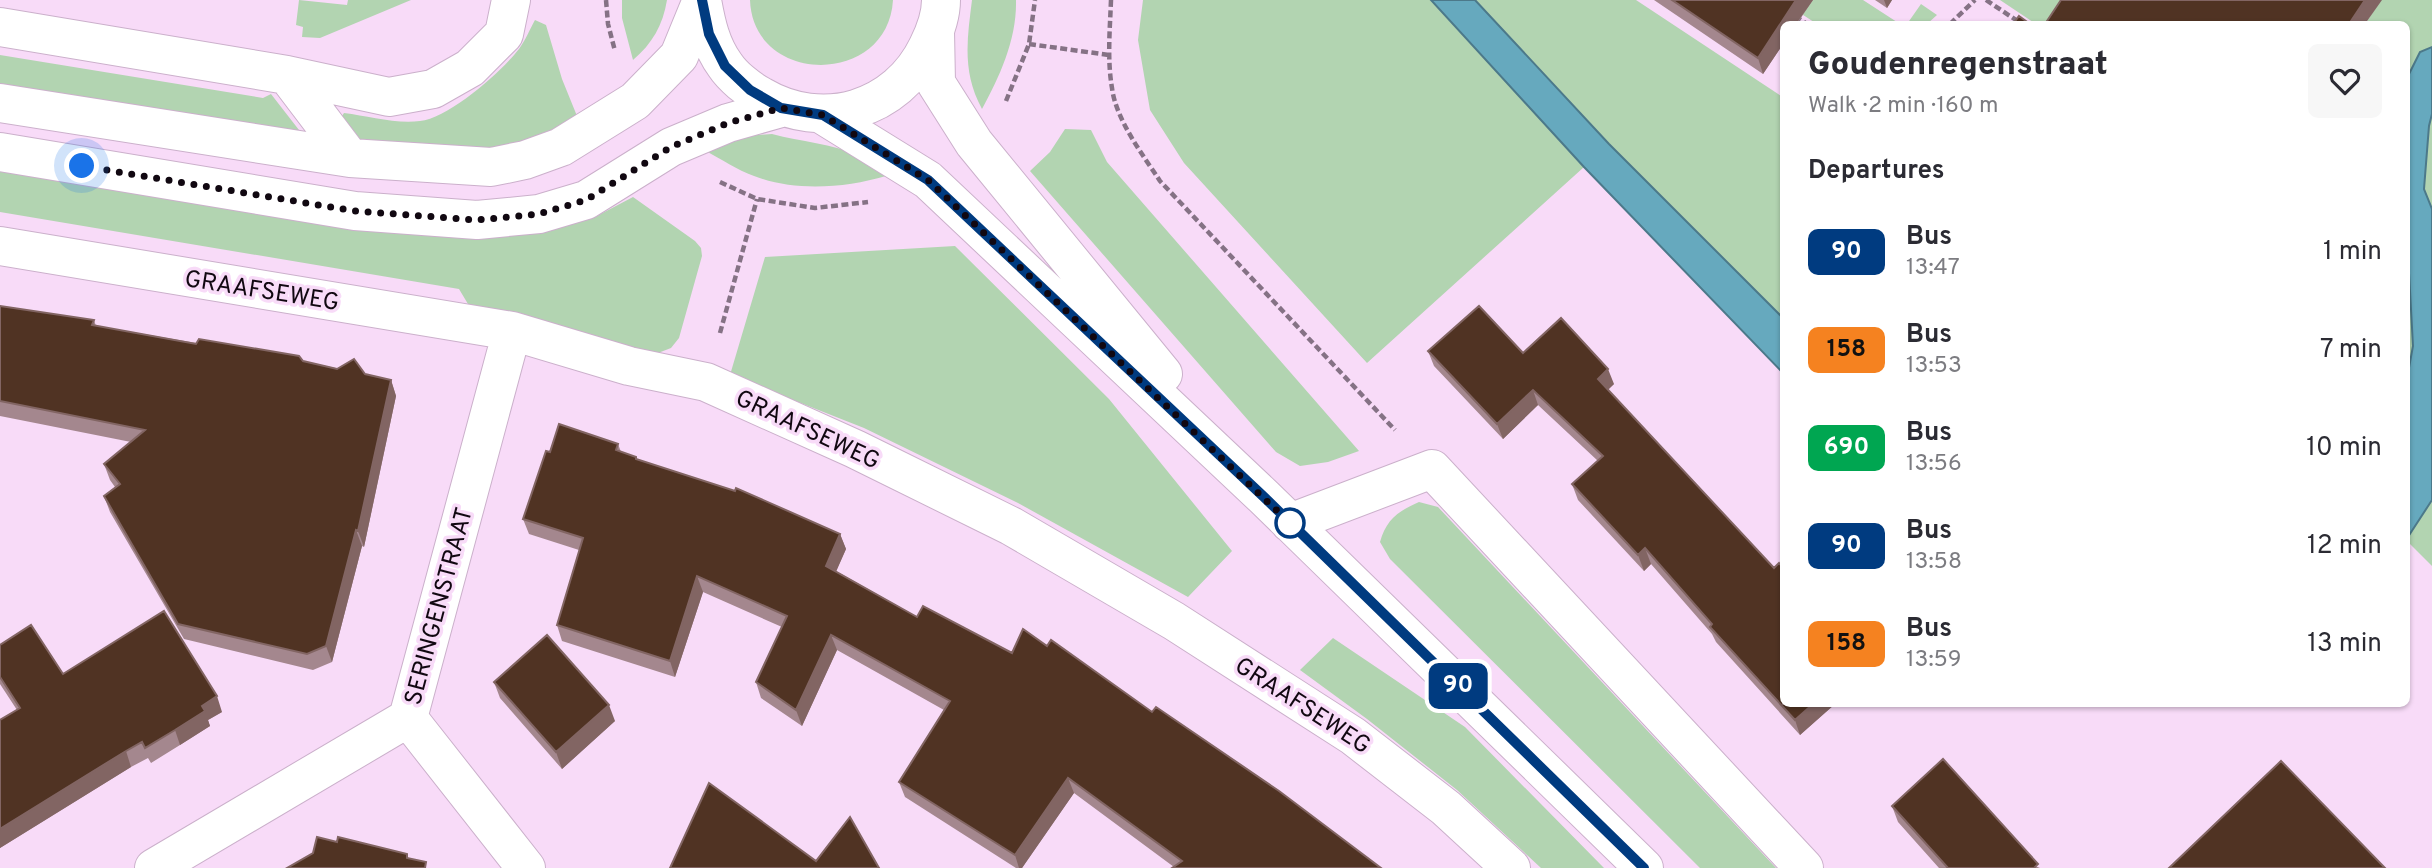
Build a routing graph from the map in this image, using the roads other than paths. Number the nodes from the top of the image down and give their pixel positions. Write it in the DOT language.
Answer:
graph roads {
  1 [pos="511,0"];
  2 [pos="702,0"];
  3 [pos="938,16"];
  4 [pos="0,27"];
  5 [pos="287,75"];
  6 [pos="0,103"];
  7 [pos="781,108"];
  8 [pos="823,115"];
  9 [pos="0,152"];
  10 [pos="350,158"];
  11 [pos="0,246"];
  12 [pos="512,331"];
  13 [pos="1277,510"];
  14 [pos="408,718"];
  15 [pos="154,868"];
  16 [pos="526,868"];
  17 [pos="1511,868"];
  18 [pos="1644,868"];
  19 [pos="1804,868"];
  1 -- 5 [label="street"];
  2 -- 7 [label="street"];
  2 -- 10 [label="street"];
  3 -- 8 [label="street"];
  3 -- 13 [label="street"];
  4 -- 5 [label="street"];
  5 -- 10 [label="street"];
  6 -- 10 [label="street"];
  7 -- 8 [label="street"];
  7 -- 9 [label="street"];
  8 -- 13 [label="street"];
  11 -- 12 [label="street, GRAAFSEWEG"];
  12 -- 14 [label="street, SERINGENSTRAAT"];
  12 -- 17 [label="street, GRAAFSEWEG"];
  13 -- 18 [label="street"];
  13 -- 19 [label="street"];
  14 -- 15 [label="street, SERINGENSTRAAT"];
  14 -- 16 [label="street"];
}
